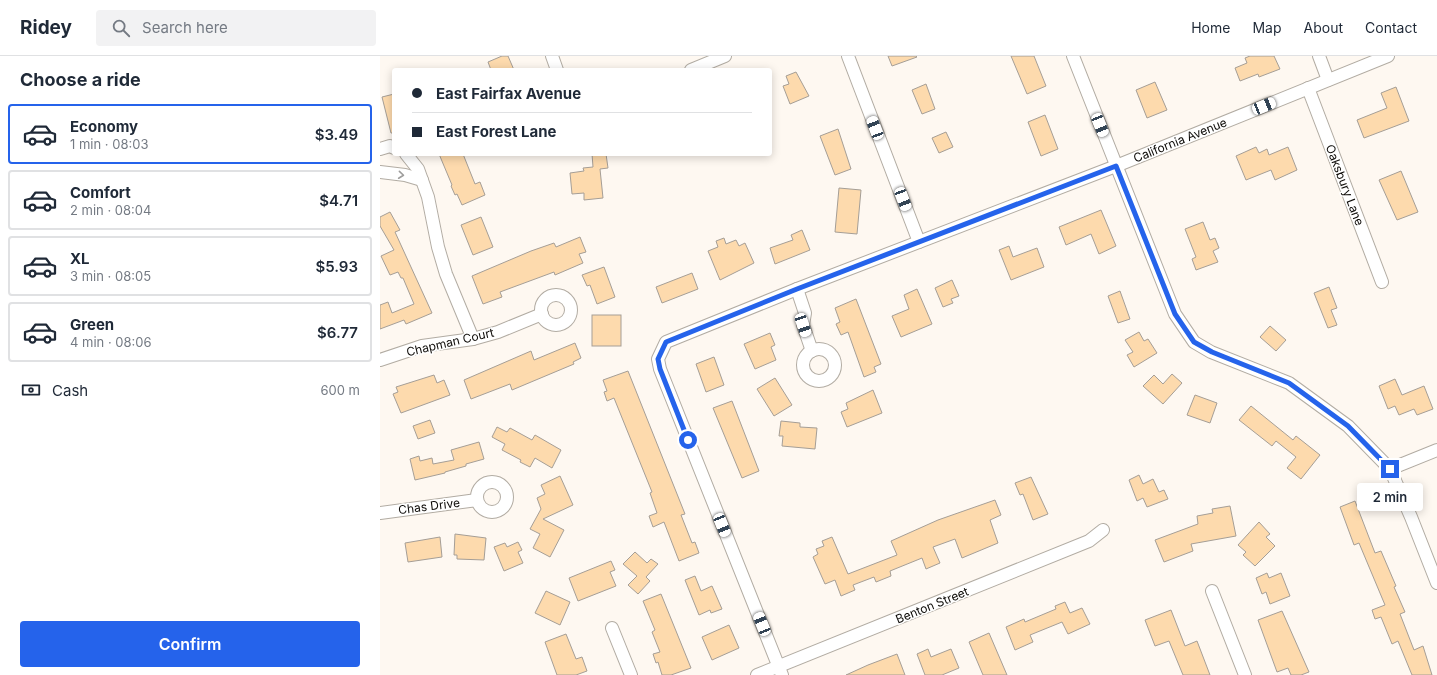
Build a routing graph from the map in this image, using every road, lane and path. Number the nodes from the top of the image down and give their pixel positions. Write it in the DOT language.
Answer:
graph roads {
  1 [pos="552,56"];
  2 [pos="725,56"];
  3 [pos="848,56"];
  4 [pos="1073,56"];
  5 [pos="1318,56"];
  6 [pos="1388,56"];
  7 [pos="556,68"];
  8 [pos="695,68"];
  9 [pos="1328,80"];
  10 [pos="1308,88"];
  11 [pos="392,147"];
  12 [pos="380,149"];
  13 [pos="408,156"];
  14 [pos="1116,166"];
  15 [pos="380,172"];
  16 [pos="422,180"];
  17 [pos="919,242"];
  18 [pos="1382,282"];
  19 [pos="797,289"];
  20 [pos="542,314"];
  21 [pos="473,340"];
  22 [pos="812,351"];
  23 [pos="380,360"];
  24 [pos="1437,450"];
  25 [pos="1390,469"];
  26 [pos="477,500"];
  27 [pos="380,513"];
  28 [pos="1103,530"];
  29 [pos="1437,583"];
  30 [pos="1212,591"];
  31 [pos="612,628"];
  32 [pos="780,671"];
  33 [pos="630,675"];
  34 [pos="757,675"];
  35 [pos="1245,675"];
  1 -- 7 [label="street"];
  2 -- 8 [label="street"];
  3 -- 17 [label="street"];
  4 -- 14 [label="street"];
  5 -- 9 [label="street"];
  6 -- 9 [label="street, California Avenue"];
  9 -- 10 [label="street, California Avenue"];
  10 -- 14 [label="street, California Avenue"];
  10 -- 18 [label="street, Oaksbury Lane"];
  11 -- 12 [label="street"];
  13 -- 16 [label="street"];
  14 -- 17 [label="street, California Avenue"];
  14 -- 25 [label="street"];
  15 -- 16 [label="street, one-way"];
  16 -- 21 [label="street"];
  17 -- 19 [label="street, California Avenue"];
  19 -- 22 [label="street"];
  19 -- 32 [label="street, California Avenue"];
  20 -- 21 [label="street, Chapman Court"];
  21 -- 23 [label="street, Chapman Court"];
  24 -- 25 [label="street"];
  25 -- 29 [label="street"];
  26 -- 27 [label="street, Chas Drive"];
  28 -- 32 [label="street, Benton Street"];
  30 -- 35 [label="street"];
  31 -- 33 [label="street"];
  32 -- 34 [label="street, Benton Street"];
}
